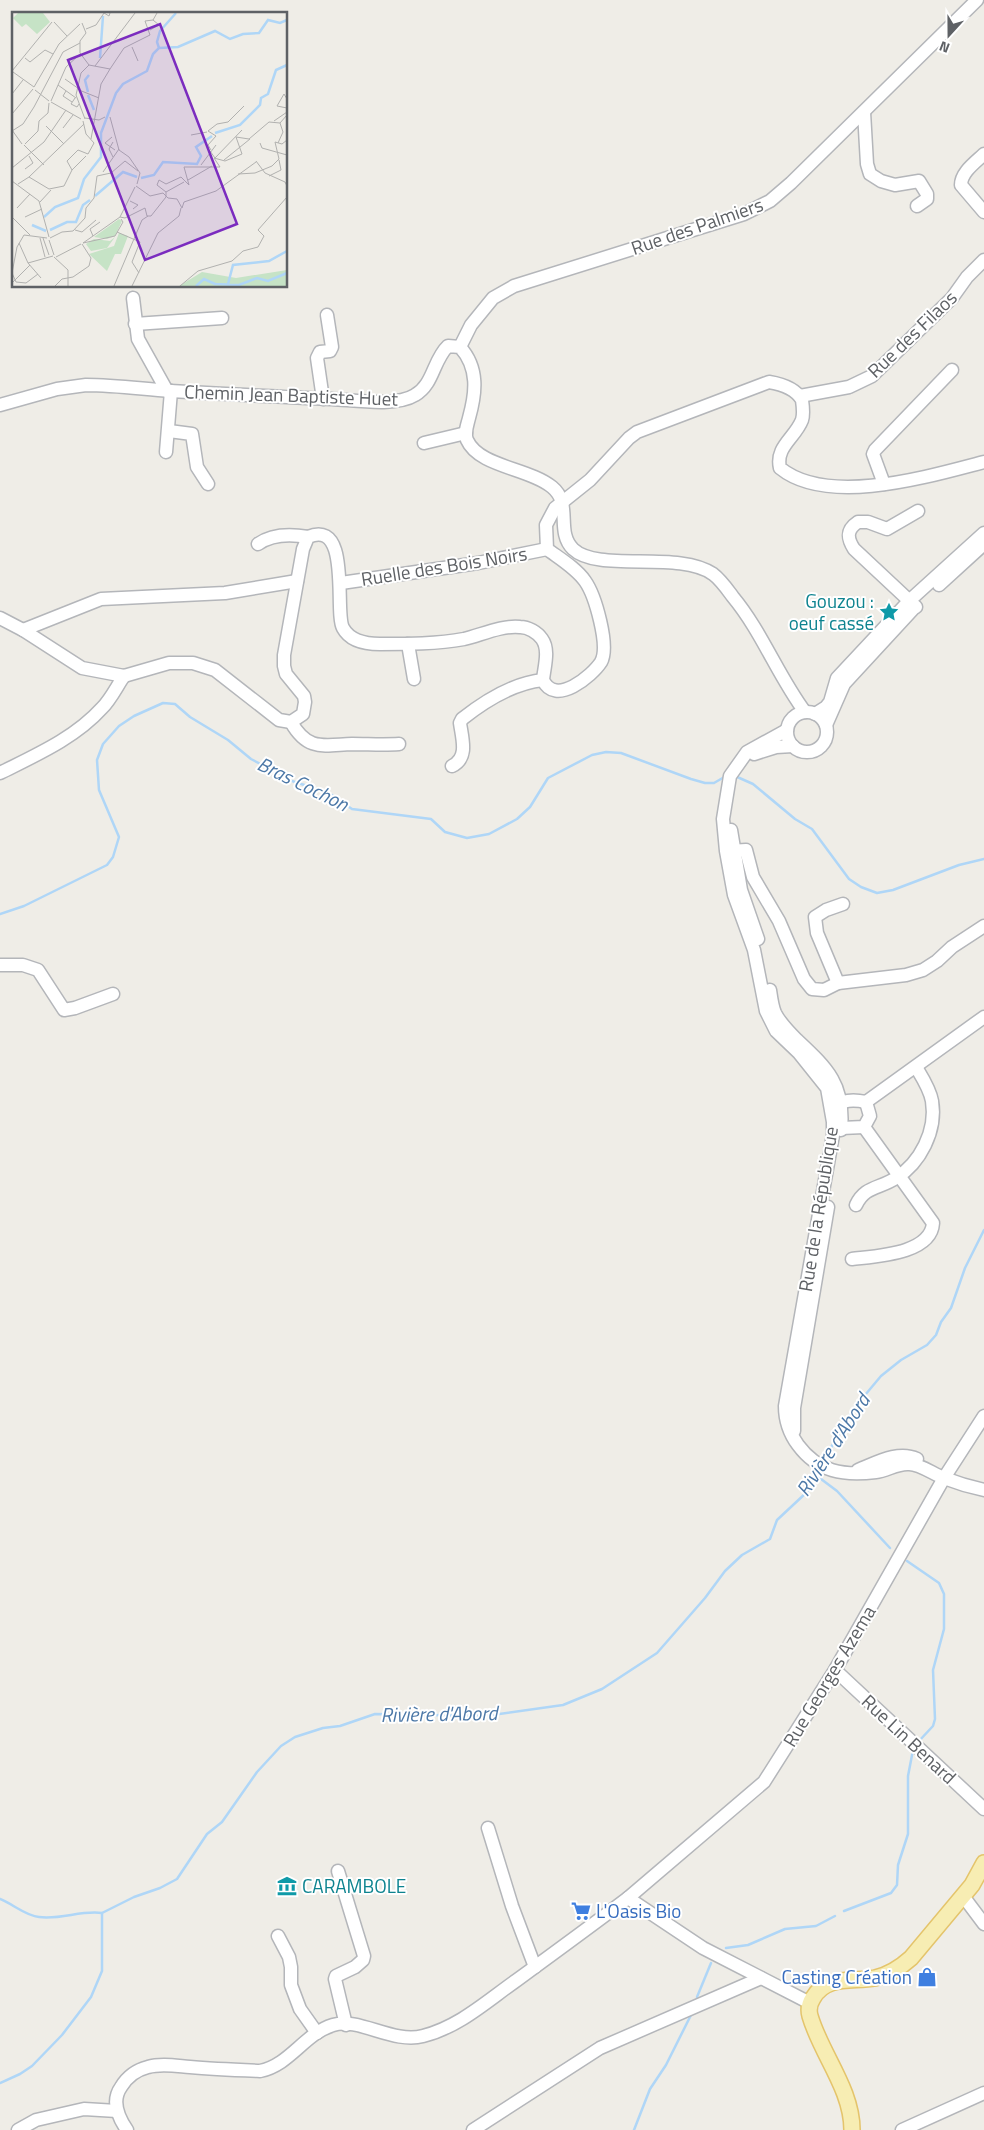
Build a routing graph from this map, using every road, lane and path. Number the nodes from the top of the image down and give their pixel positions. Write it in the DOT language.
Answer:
graph roads {
  1 [pos="977,0"];
  2 [pos="864,112"];
  3 [pos="984,154"];
  4 [pos="917,206"];
  5 [pos="984,212"];
  6 [pos="984,260"];
  7 [pos="132,298"];
  8 [pos="327,315"];
  9 [pos="222,318"];
  10 [pos="135,324"];
  11 [pos="460,347"];
  12 [pos="952,370"];
  13 [pos="169,391"];
  14 [pos="800,396"];
  15 [pos="323,399"];
  16 [pos="0,405"];
  17 [pos="169,431"];
  18 [pos="466,432"];
  19 [pos="424,443"];
  20 [pos="166,452"];
  21 [pos="984,462"];
  22 [pos="208,484"];
  23 [pos="884,484"];
  24 [pos="563,502"];
  25 [pos="918,511"];
  26 [pos="984,533"];
  27 [pos="308,536"];
  28 [pos="258,544"];
  29 [pos="984,544"];
  30 [pos="547,549"];
  31 [pos="297,581"];
  32 [pos="341,583"];
  33 [pos="912,604"];
  34 [pos="0,618"];
  35 [pos="23,630"];
  36 [pos="408,644"];
  37 [pos="124,676"];
  38 [pos="414,679"];
  39 [pos="543,680"];
  40 [pos="790,692"];
  41 [pos="810,713"];
  42 [pos="291,722"];
  43 [pos="790,724"];
  44 [pos="826,725"];
  45 [pos="399,744"];
  46 [pos="793,746"];
  47 [pos="737,764"];
  48 [pos="452,766"];
  49 [pos="0,773"];
  50 [pos="731,850"];
  51 [pos="843,904"];
  52 [pos="984,926"];
  53 [pos="0,965"];
  54 [pos="838,983"];
  55 [pos="113,994"];
  56 [pos="984,1017"];
  57 [pos="916,1066"];
  58 [pos="866,1102"];
  59 [pos="837,1115"];
  60 [pos="864,1127"];
  61 [pos="898,1177"];
  62 [pos="856,1205"];
  63 [pos="852,1259"];
  64 [pos="984,1416"];
  65 [pos="946,1475"];
  66 [pos="984,1490"];
  67 [pos="834,1670"];
  68 [pos="984,1809"];
  69 [pos="488,1828"];
  70 [pos="984,1863"];
  71 [pos="338,1872"];
  72 [pos="963,1896"];
  73 [pos="628,1898"];
  74 [pos="984,1924"];
  75 [pos="278,1936"];
  76 [pos="535,1967"];
  77 [pos="761,1978"];
  78 [pos="810,2003"];
  79 [pos="346,2025"];
  80 [pos="317,2033"];
  81 [pos="984,2093"];
  82 [pos="117,2111"];
  83 [pos="18,2130"];
  84 [pos="127,2130"];
  85 [pos="473,2130"];
  86 [pos="852,2130"];
  87 [pos="902,2130"];
  1 -- 2 [label="street, Rue des Palmiers"];
  2 -- 4 [label="street"];
  2 -- 11 [label="street, Rue des Palmiers"];
  3 -- 5 [label="street"];
  6 -- 14 [label="street, Rue des Filaos"];
  7 -- 10 [label="street"];
  8 -- 15 [label="street"];
  9 -- 10 [label="street"];
  10 -- 13 [label="street"];
  11 -- 15 [label="street, Chemin Jean Baptiste Huet"];
  11 -- 18 [label="street"];
  12 -- 23 [label="street"];
  13 -- 15 [label="street, Chemin Jean Baptiste Huet"];
  13 -- 16 [label="street, Chemin Jean Baptiste Huet"];
  13 -- 17 [label="street"];
  14 -- 23 [label="street"];
  14 -- 24 [label="street"];
  17 -- 20 [label="street"];
  17 -- 22 [label="street"];
  18 -- 19 [label="street"];
  18 -- 24 [label="street"];
  21 -- 23 [label="street"];
  24 -- 30 [label="street"];
  24 -- 40 [label="street"];
  25 -- 33 [label="street"];
  26 -- 33 [label="street"];
  27 -- 28 [label="street"];
  27 -- 31 [label="street"];
  27 -- 32 [label="street"];
  29 -- 33 [label="street"];
  30 -- 32 [label="street, Ruelle des Bois Noirs"];
  30 -- 39 [label="street"];
  31 -- 35 [label="street"];
  31 -- 42 [label="street"];
  32 -- 36 [label="street"];
  33 -- 41 [label="street"];
  33 -- 44 [label="street"];
  34 -- 35 [label="street"];
  35 -- 37 [label="street"];
  36 -- 38 [label="street"];
  36 -- 39 [label="street"];
  37 -- 42 [label="street"];
  37 -- 49 [label="street"];
  39 -- 48 [label="street"];
  40 -- 41 [label="street"];
  40 -- 43 [label="street"];
  41 -- 43 [label="street"];
  41 -- 44 [label="street"];
  42 -- 45 [label="street"];
  43 -- 46 [label="street"];
  43 -- 47 [label="street, Rue de la République"];
  44 -- 46 [label="street"];
  46 -- 47 [label="street"];
  47 -- 50 [label="street, Rue de la République"];
  50 -- 54 [label="street"];
  50 -- 59 [label="street, Rue de la République"];
  51 -- 54 [label="street"];
  52 -- 54 [label="street"];
  53 -- 55 [label="street"];
  56 -- 57 [label="street"];
  57 -- 58 [label="street"];
  57 -- 61 [label="street"];
  58 -- 59 [label="street"];
  58 -- 60 [label="street"];
  59 -- 60 [label="street"];
  59 -- 65 [label="street, Rue de la République"];
  60 -- 61 [label="street"];
  61 -- 62 [label="street"];
  61 -- 63 [label="street"];
  64 -- 65 [label="street, Rue Georges Azema"];
  65 -- 66 [label="street, Rue de la République"];
  65 -- 67 [label="street, Rue Georges Azema"];
  67 -- 68 [label="street, Rue Lin Benard"];
  67 -- 73 [label="street, Rue Georges Azema"];
  69 -- 76 [label="street"];
  70 -- 72 [label="main road"];
  71 -- 79 [label="street"];
  72 -- 74 [label="street"];
  72 -- 78 [label="main road"];
  73 -- 76 [label="street, Rue Georges Azema"];
  73 -- 77 [label="street"];
  75 -- 80 [label="street"];
  76 -- 79 [label="street, Rue Georges Azema"];
  77 -- 78 [label="street"];
  77 -- 85 [label="street"];
  78 -- 86 [label="main road"];
  79 -- 80 [label="street"];
  80 -- 82 [label="street"];
  81 -- 87 [label="street"];
  82 -- 83 [label="street"];
  82 -- 84 [label="street"];
}
